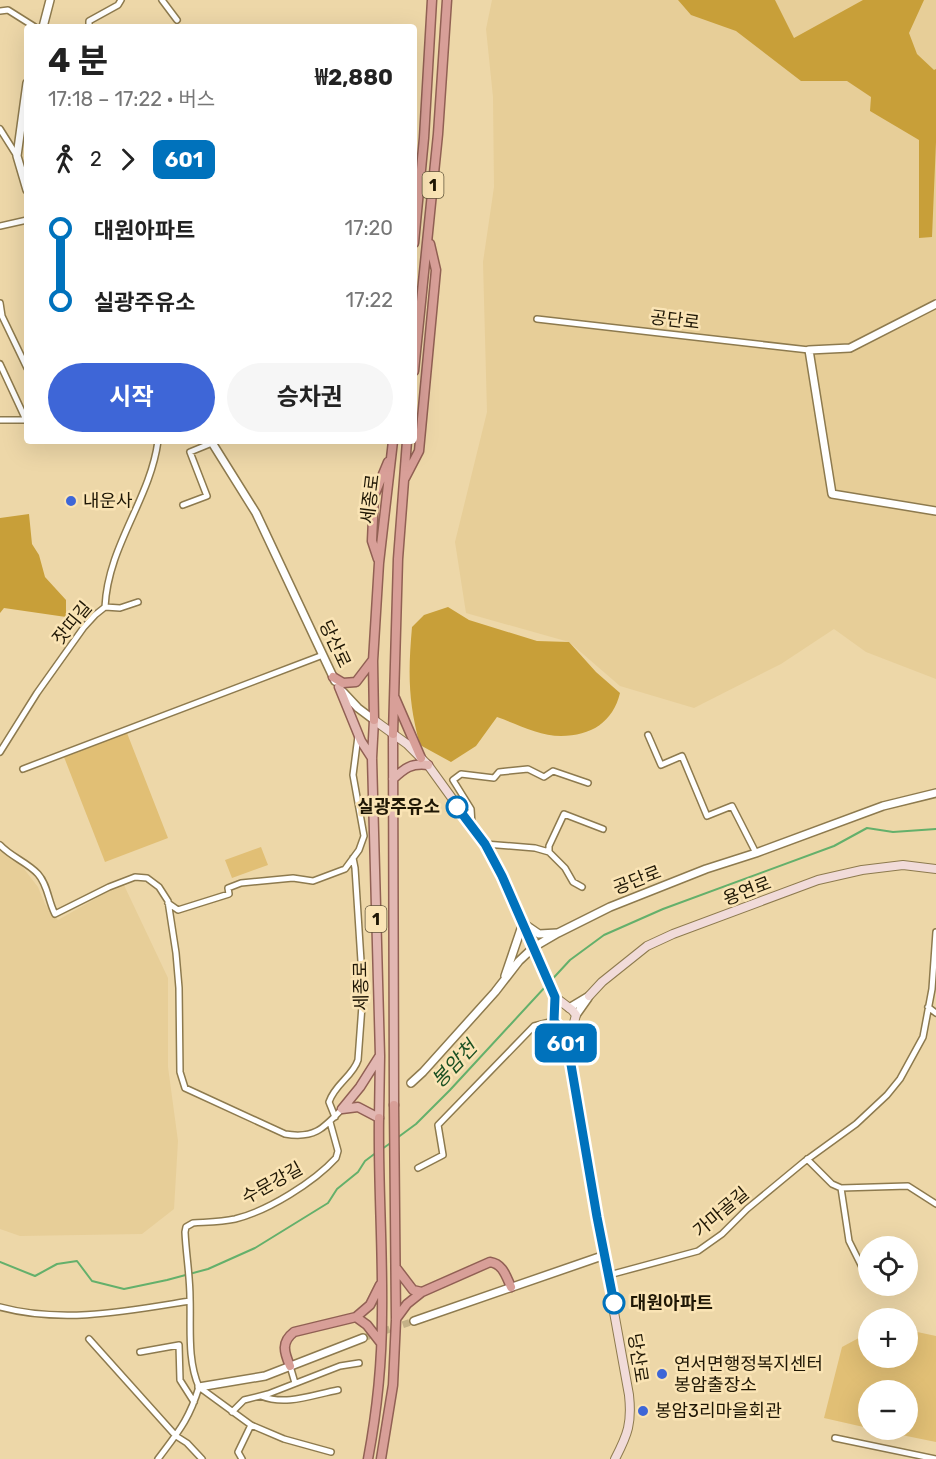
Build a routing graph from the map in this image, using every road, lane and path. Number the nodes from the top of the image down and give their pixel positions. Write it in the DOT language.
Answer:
graph roads {
  1 [pos="50,0"];
  2 [pos="121,0"];
  3 [pos="162,0"];
  4 [pos="432,0"];
  5 [pos="447,0"];
  6 [pos="0,11"];
  7 [pos="177,20"];
  8 [pos="30,24"];
  9 [pos="44,24"];
  10 [pos="89,24"];
  11 [pos="24,105"];
  12 [pos="0,129"];
  13 [pos="17,156"];
  14 [pos="24,180"];
  15 [pos="417,212"];
  16 [pos="24,221"];
  17 [pos="0,226"];
  18 [pos="428,234"];
  19 [pos="936,304"];
  20 [pos="1,307"];
  21 [pos="537,319"];
  22 [pos="417,342"];
  23 [pos="810,350"];
  24 [pos="24,359"];
  25 [pos="0,364"];
  26 [pos="0,413"];
  27 [pos="24,416"];
  28 [pos="2,420"];
  29 [pos="24,420"];
  30 [pos="157,444"];
  31 [pos="208,444"];
  32 [pos="213,444"];
  33 [pos="407,444"];
  34 [pos="393,446"];
  35 [pos="403,481"];
  36 [pos="183,505"];
  37 [pos="936,511"];
  38 [pos="138,602"];
  39 [pos="105,607"];
  40 [pos="323,655"];
  41 [pos="373,661"];
  42 [pos="333,677"];
  43 [pos="339,687"];
  44 [pos="394,695"];
  45 [pos="374,720"];
  46 [pos="358,732"];
  47 [pos="393,734"];
  48 [pos="648,735"];
  49 [pos="2,744"];
  50 [pos="0,752"];
  51 [pos="372,758"];
  52 [pos="421,758"];
  53 [pos="428,765"];
  54 [pos="23,769"];
  55 [pos="393,779"];
  56 [pos="588,783"];
  57 [pos="936,793"];
  58 [pos="472,827"];
  59 [pos="603,829"];
  60 [pos="485,844"];
  61 [pos="0,845"];
  62 [pos="549,852"];
  63 [pos="756,853"];
  64 [pos="353,858"];
  65 [pos="936,869"];
  66 [pos="582,887"];
  67 [pos="168,903"];
  68 [pos="523,923"];
  69 [pos="936,932"];
  70 [pos="558,933"];
  71 [pos="535,950"];
  72 [pos="505,979"];
  73 [pos="589,996"];
  74 [pos="555,997"];
  75 [pos="928,1007"];
  76 [pos="569,1008"];
  77 [pos="936,1013"];
  78 [pos="576,1015"];
  79 [pos="555,1017"];
  80 [pos="572,1026"];
  81 [pos="560,1028"];
  82 [pos="568,1047"];
  83 [pos="380,1056"];
  84 [pos="411,1083"];
  85 [pos="394,1105"];
  86 [pos="342,1109"];
  87 [pos="379,1118"];
  88 [pos="333,1119"];
  89 [pos="807,1159"];
  90 [pos="418,1168"];
  91 [pos="841,1188"];
  92 [pos="936,1204"];
  93 [pos="605,1255"];
  94 [pos="858,1259"];
  95 [pos="397,1269"];
  96 [pos="609,1275"];
  97 [pos="381,1282"];
  98 [pos="511,1287"];
  99 [pos="422,1292"];
  100 [pos="190,1299"];
  101 [pos="0,1307"];
  102 [pos="356,1317"];
  103 [pos="396,1320"];
  104 [pos="414,1321"];
  105 [pos="363,1338"];
  106 [pos="89,1339"];
  107 [pos="381,1343"];
  108 [pos="140,1352"];
  109 [pos="359,1363"];
  110 [pos="290,1366"];
  111 [pos="295,1383"];
  112 [pos="199,1387"];
  113 [pos="338,1389"];
  114 [pos="259,1396"];
  115 [pos="194,1401"];
  116 [pos="232,1412"];
  117 [pos="251,1425"];
  118 [pos="176,1436"];
  119 [pos="835,1438"];
  120 [pos="331,1452"];
  121 [pos="158,1459"];
  122 [pos="202,1459"];
  123 [pos="242,1459"];
  124 [pos="368,1459"];
  125 [pos="381,1459"];
  126 [pos="615,1459"];
  127 [pos="936,1459"];
  1 -- 9 [label="street"];
  2 -- 10 [label="street"];
  3 -- 7 [label="street"];
  4 -- 15 [label="highway, 1"];
  5 -- 18 [label="highway, 1"];
  6 -- 8 [label="street"];
  11 -- 13 [label="street"];
  12 -- 13 [label="street"];
  13 -- 14 [label="street"];
  16 -- 17 [label="street"];
  18 -- 22 [label="highway, 1"];
  18 -- 35 [label="highway"];
  19 -- 23 [label="street, 공단로"];
  20 -- 24 [label="street"];
  21 -- 23 [label="street, 공단로"];
  23 -- 37 [label="street"];
  25 -- 27 [label="street"];
  26 -- 28 [label="street"];
  28 -- 29 [label="street"];
  30 -- 39 [label="street, 잣띠길"];
  31 -- 36 [label="street, 당산로"];
  32 -- 40 [label="street, 당산로"];
  33 -- 35 [label="highway, 세종로 / 1"];
  34 -- 41 [label="highway, 세종로 / 1"];
  35 -- 44 [label="highway, 세종로 / 1"];
  38 -- 39 [label="street"];
  39 -- 49 [label="street, 잣띠길"];
  40 -- 42 [label="street, 당산로"];
  40 -- 54 [label="street"];
  41 -- 42 [label="highway"];
  41 -- 45 [label="highway, 세종로 / 1"];
  42 -- 43 [label="street, 당산로"];
  43 -- 45 [label="street, 당산로"];
  43 -- 46 [label="main road"];
  44 -- 47 [label="highway, 세종로 / 1"];
  44 -- 52 [label="highway"];
  45 -- 47 [label="main road, 당산로"];
  45 -- 51 [label="main road, 세종로 / 1"];
  46 -- 51 [label="main road"];
  46 -- 64 [label="street"];
  47 -- 52 [label="main road, 당산로"];
  47 -- 55 [label="main road, 세종로 / 1"];
  48 -- 63 [label="street"];
  49 -- 50 [label="street, 잣띠길"];
  51 -- 83 [label="main road, 세종로 / 1"];
  52 -- 53 [label="main road, 당산로"];
  53 -- 55 [label="main road"];
  53 -- 58 [label="main road, 당산로"];
  55 -- 85 [label="main road, 세종로 / 1"];
  56 -- 58 [label="street, 당산로"];
  57 -- 63 [label="street, 공단로"];
  58 -- 60 [label="main road, 당산로"];
  59 -- 62 [label="street"];
  60 -- 62 [label="street"];
  60 -- 68 [label="main road, 당산로"];
  61 -- 67 [label="street"];
  62 -- 66 [label="street"];
  63 -- 70 [label="street, 공단로"];
  64 -- 67 [label="street"];
  64 -- 88 [label="street"];
  65 -- 73 [label="main road, 용연로"];
  67 -- 88 [label="street"];
  68 -- 70 [label="street"];
  68 -- 71 [label="main road, 당산로"];
  68 -- 72 [label="street"];
  69 -- 75 [label="street, 가마골길"];
  70 -- 71 [label="street, 공단로"];
  71 -- 72 [label="street, 공단로"];
  71 -- 74 [label="main road, 당산로"];
  72 -- 84 [label="street, 공단로"];
  73 -- 76 [label="street"];
  73 -- 78 [label="street"];
  74 -- 76 [label="main road"];
  74 -- 79 [label="main road"];
  75 -- 77 [label="street"];
  75 -- 89 [label="street, 가마골길"];
  76 -- 78 [label="main road"];
  76 -- 79 [label="main road"];
  78 -- 80 [label="main road"];
  79 -- 81 [label="main road"];
  79 -- 90 [label="street"];
  80 -- 81 [label="main road"];
  80 -- 82 [label="main road"];
  81 -- 82 [label="main road"];
  82 -- 93 [label="main road, 당산로"];
  83 -- 86 [label="main road"];
  83 -- 87 [label="main road, 세종로 / 1"];
  85 -- 95 [label="highway, 세종로 / 1"];
  86 -- 87 [label="main road"];
  86 -- 88 [label="street"];
  87 -- 97 [label="highway, 세종로 / 1"];
  88 -- 100 [label="street, 수문강길"];
  89 -- 91 [label="street"];
  89 -- 96 [label="street, 가마골길"];
  91 -- 92 [label="street"];
  91 -- 94 [label="street"];
  93 -- 96 [label="main road, 당산로"];
  93 -- 98 [label="street"];
  95 -- 99 [label="highway"];
  95 -- 103 [label="highway, 세종로 / 1"];
  96 -- 126 [label="main road, 당산로"];
  97 -- 102 [label="highway"];
  97 -- 107 [label="highway, 세종로 / 1"];
  98 -- 99 [label="highway"];
  98 -- 104 [label="street"];
  99 -- 103 [label="highway"];
  100 -- 101 [label="street"];
  100 -- 112 [label="street"];
  102 -- 107 [label="highway"];
  102 -- 110 [label="highway"];
  103 -- 125 [label="highway, 세종로 / 1"];
  105 -- 110 [label="street"];
  106 -- 118 [label="street"];
  107 -- 124 [label="highway, 세종로 / 1"];
  108 -- 115 [label="street"];
  109 -- 111 [label="street"];
  110 -- 111 [label="street"];
  110 -- 112 [label="street"];
  111 -- 114 [label="street"];
  112 -- 115 [label="street"];
  112 -- 116 [label="street"];
  113 -- 114 [label="street"];
  114 -- 116 [label="street"];
  115 -- 118 [label="street"];
  116 -- 117 [label="street"];
  117 -- 120 [label="street"];
  117 -- 123 [label="street"];
  118 -- 121 [label="street"];
  118 -- 122 [label="street"];
  119 -- 127 [label="street"];
}
